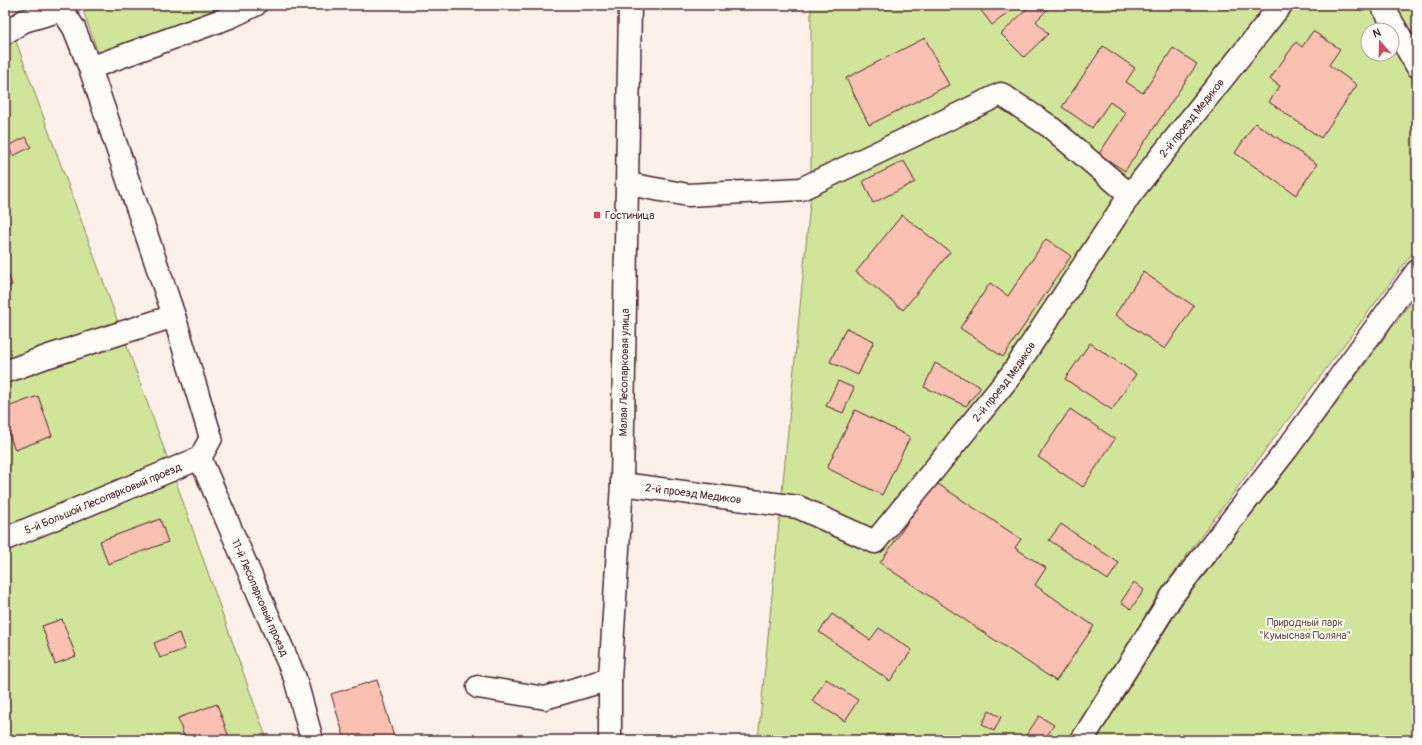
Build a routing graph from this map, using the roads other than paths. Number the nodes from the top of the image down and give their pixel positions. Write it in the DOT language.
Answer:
graph roads {
  1 [pos="255,5"];
  2 [pos="630,5"];
  3 [pos="1281,5"];
  4 [pos="1382,5"];
  5 [pos="62,7"];
  6 [pos="5,33"];
  7 [pos="1417,66"];
  8 [pos="90,68"];
  9 [pos="628,184"];
  10 [pos="1130,195"];
  11 [pos="1417,270"];
  12 [pos="174,316"];
  13 [pos="5,372"];
  14 [pos="200,458"];
  15 [pos="622,484"];
  16 [pos="5,539"];
  17 [pos="610,679"];
  18 [pos="478,687"];
  19 [pos="312,740"];
  20 [pos="610,740"];
  21 [pos="1082,740"];
  1 -- 8 [label="street"];
  2 -- 9 [label="street, Малая Лесопарковая улица"];
  3 -- 10 [label="street, 2-й проезд Медиков"];
  4 -- 7 [label="street"];
  5 -- 6 [label="street"];
  5 -- 8 [label="street"];
  8 -- 12 [label="street"];
  9 -- 10 [label="street"];
  9 -- 15 [label="street, Малая Лесопарковая улица"];
  10 -- 15 [label="street, 2-й проезд Медиков"];
  11 -- 21 [label="street"];
  12 -- 13 [label="street"];
  12 -- 14 [label="street"];
  14 -- 16 [label="street, 5-й Большой Лесопарковый проезд"];
  14 -- 19 [label="street, 11-й Лесопарковый проезд"];
  15 -- 17 [label="street, Малая Лесопарковая улица"];
  17 -- 18 [label="street"];
  17 -- 20 [label="street, Малая Лесопарковая улица"];
}
